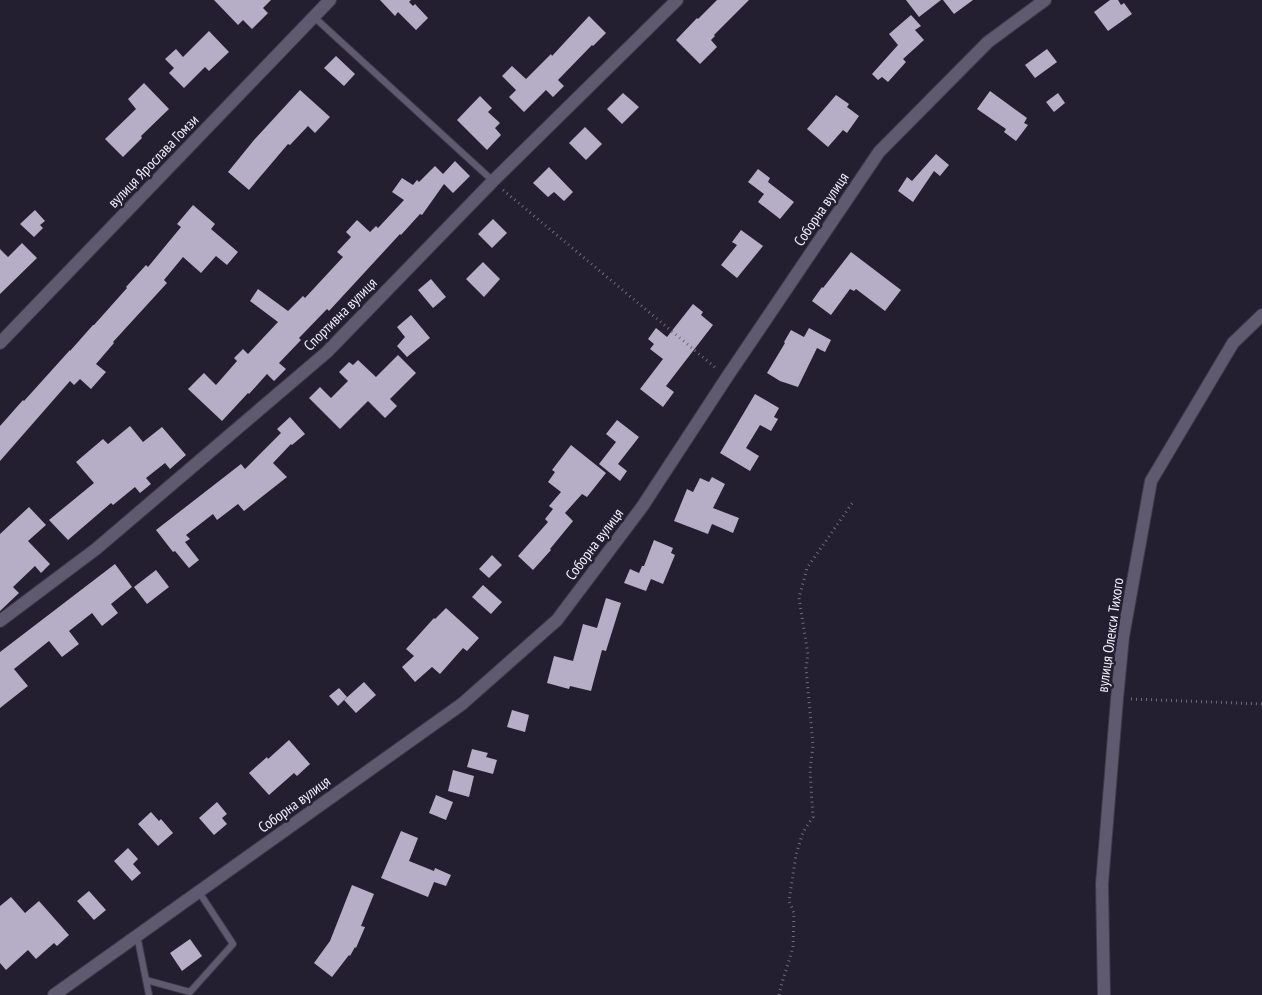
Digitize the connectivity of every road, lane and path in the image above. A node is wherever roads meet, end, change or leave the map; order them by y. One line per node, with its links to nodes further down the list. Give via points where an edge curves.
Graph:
1 (330, 0): 4 (street, вулиця Ярослава Гомзи)
2 (677, 0): 5 (street, Спортивна вулиця)
3 (1045, 0): 8 (street, Соборна вулиця, via 988,42 879,152)
4 (314, 17): 5 (lane); 7 (street, вулиця Ярослава Гомзи)
5 (493, 181): 8 (path); 10 (street, Спортивна вулиця, via 327,352 96,549)
6 (1262, 315): 11 (street, вулиця Олекси Тихого, via 1233,343 1151,481 1123,637)
7 (0, 344)
8 (727, 377): 13 (street, Соборна вулиця, via 642,507 557,620 462,704)
9 (853, 502): 18 (path, via 807,568 799,598 808,655 813,817 803,832 796,855 789,901 794,914 793,948)
10 (0, 621)
11 (1117, 699): 12 (path); 19 (street, вулиця Олекси Тихого, via 1102,884)
12 (1262, 704)
13 (199, 892): 14 (street, Соборна вулиця); 15 (lane, via 233,944 190,992)
14 (138, 936): 15 (lane); 16 (street, Соборна вулиця)
15 (146, 980): 17 (lane)
16 (54, 995)
17 (148, 995)
18 (779, 995)
19 (1104, 995)

